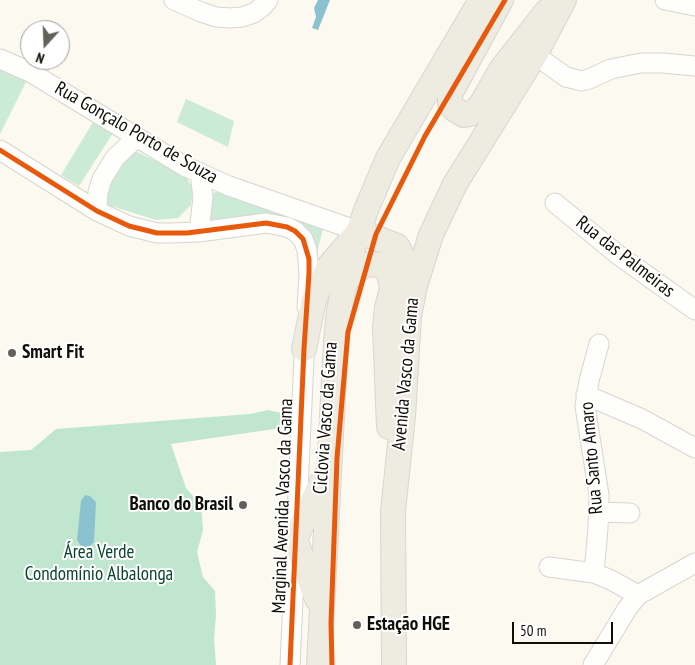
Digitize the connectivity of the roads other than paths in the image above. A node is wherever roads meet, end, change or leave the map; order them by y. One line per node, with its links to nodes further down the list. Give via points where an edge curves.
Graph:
1 (174, 0): 2 (street, via 216,17 230,18 254,13)
2 (268, 0)
3 (481, 0): 17 (main road, via 388,158)
4 (500, 0): 5 (main road, via 450,94 450,104 464,115 475,111 482,103 507,62)
5 (555, 0)
6 (564, 0): 9 (main road, Avenida Vasco da Gama)
7 (665, 0): 8 (street)
8 (695, 6)
9 (535, 55): 11 (street, via 566,77 582,81 611,69 641,63); 27 (main road, Avenida Vasco da Gama, via 455,184 423,258 409,316)
10 (0, 59): 12 (street, Rua Gonçalo Porto de Souza, via 30,72)
11 (695, 66)
12 (138, 137): 14 (street, Rua Gonçalo Porto de Souza); 16 (street, via 115,158 102,179)
13 (0, 150): 16 (street)
14 (200, 173): 17 (street, Rua Gonçalo Porto de Souza); 18 (street, via 203,198)
15 (556, 203): 21 (street, Rua das Palmeiras, via 616,254)
16 (97, 211): 18 (street, via 129,226 157,233)
17 (358, 231): 19 (main road); 20 (main road, via 400,249 401,257); 23 (main road, via 329,266 314,300)
18 (199, 232): 23 (street, Marginal Avenida Vasco da Gama, via 266,223 287,227 303,239 309,259)
19 (345, 282): 20 (main road, via 357,270 374,264 388,271); 26 (main road, via 336,340)
20 (392, 286): 27 (main road, via 386,327)
21 (695, 310)
22 (600, 344): 24 (street, Rua Santo Amaro)
23 (304, 349): 30 (street, Marginal Avenida Vasco da Gama)
24 (586, 395): 25 (street, via 642,419); 28 (street, Rua Santo Amaro, via 584,406 597,478)
25 (695, 448)
26 (330, 465): 30 (main road); 35 (main road)
27 (393, 511): 38 (main road, Avenida Vasco da Gama)
28 (599, 512): 29 (street); 33 (street, Rua Santo Amaro)
29 (630, 513)
30 (295, 539): 35 (main road); 36 (street, Marginal Avenida Vasco da Gama)
31 (695, 563): 34 (street)
32 (548, 567): 33 (street)
33 (594, 573): 34 (street)
34 (638, 595): 39 (street)
35 (320, 608): 37 (main road)
36 (290, 665)
37 (319, 665)
38 (394, 665)
39 (593, 665)

